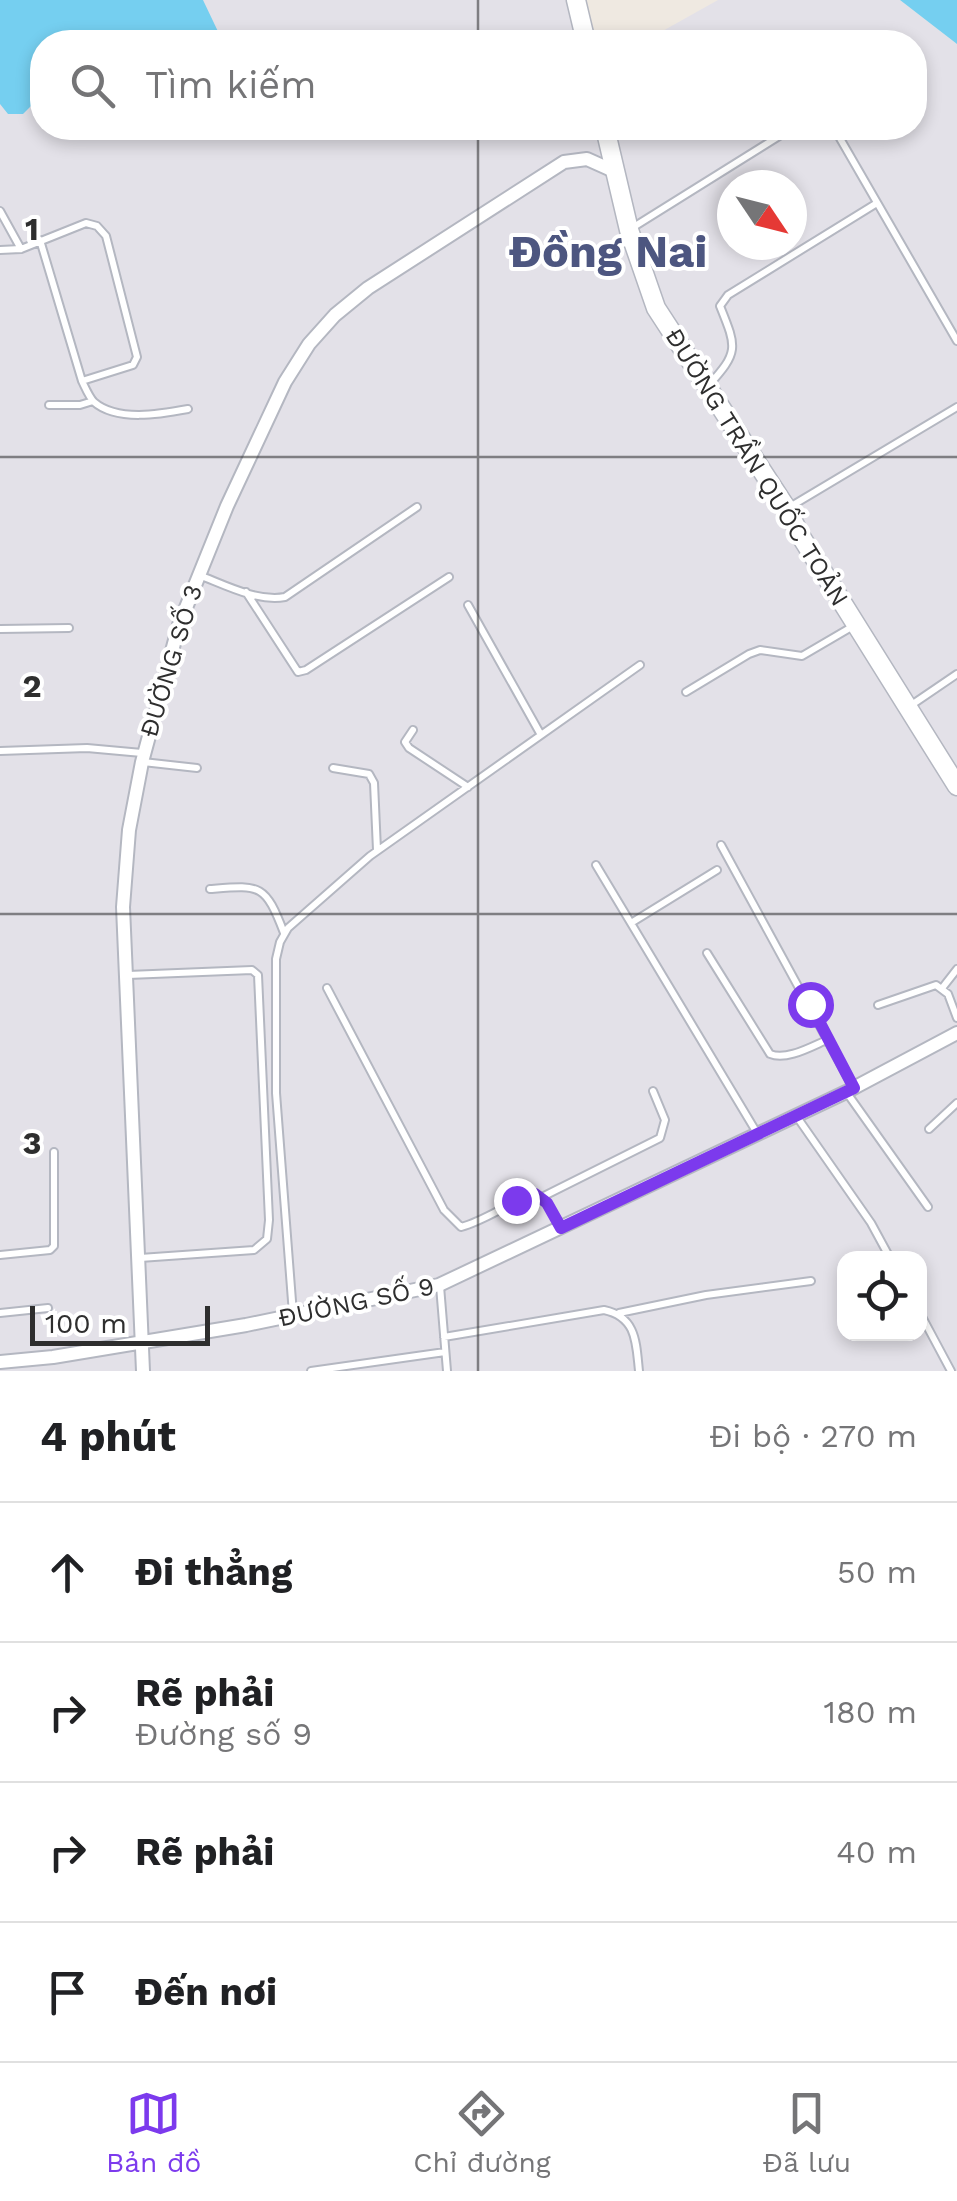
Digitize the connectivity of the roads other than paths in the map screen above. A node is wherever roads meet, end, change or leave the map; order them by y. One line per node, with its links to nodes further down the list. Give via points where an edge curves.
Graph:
1 (576, 0): 2 (main road)
2 (583, 30)
3 (608, 140): 6 (main road, ĐƯỜNG TRẦN QUỐC TOẢN)
4 (773, 140): 9 (lane)
5 (841, 140): 7 (lane)
6 (616, 172): 9 (main road, ĐƯỜNG TRẦN QUỐC TOẢN); 22 (street, ĐƯỜNG SỐ 3, via 587,158 564,162 334,315 285,382)
7 (878, 202): 13 (lane); 15 (lane, via 728,295 720,306 734,341 733,358)
8 (0, 212): 11 (lane)
9 (628, 230): 15 (main road, ĐƯỜNG TRẦN QUỐC TOẢN, via 656,308)
10 (40, 240): 11 (lane); 14 (lane); 14 (lane, via 86,223 106,236 137,358 134,365)
11 (22, 249): 12 (lane)
12 (0, 250)
13 (957, 341)
14 (82, 381): 16 (lane)
15 (708, 387): 21 (main road, ĐƯỜNG TRẦN QUỐC TOẢN)
16 (93, 401): 17 (lane); 19 (lane, via 115,412)
17 (49, 405)
18 (957, 407): 21 (lane)
19 (188, 409)
20 (417, 507): 24 (lane, via 286,597)
21 (787, 509): 26 (main road, ĐƯỜNG TRẦN QUỐC TOẢN)
22 (198, 574): 24 (lane); 36 (street, ĐƯỜNG SỐ 3)
23 (450, 577): 24 (lane, via 298,672)
24 (246, 592)
25 (468, 605): 34 (lane)
26 (856, 624): 31 (lane, via 802,656 749,654); 32 (main road, ĐƯỜNG TRẦN QUỐC TOẢN)
27 (0, 628): 28 (lane)
28 (70, 628)
29 (640, 666): 34 (lane)
30 (957, 674): 32 (lane)
31 (686, 692)
32 (909, 707): 39 (main road, ĐƯỜNG TRẦN QUỐC TOẢN)
33 (413, 730): 40 (lane, via 405,742 409,748)
34 (542, 735): 40 (lane)
35 (0, 752): 36 (lane, via 87,748)
36 (142, 757): 37 (lane); 50 (street, ĐƯỜNG SỐ 3, via 126,861)
37 (198, 768)
38 (332, 768): 42 (lane, via 369,774 374,783)
39 (957, 786)
40 (468, 787): 42 (lane)
41 (721, 845): 56 (lane)
42 (377, 851): 47 (lane)
43 (596, 866): 46 (lane)
44 (717, 870): 46 (lane)
45 (210, 889): 47 (lane, via 260,891 273,904)
46 (631, 923): 62 (lane)
47 (284, 934): 75 (lane, via 276,959 276,1093)
48 (707, 953): 56 (lane, via 770,1054 776,1058)
49 (957, 969): 51 (lane)
50 (125, 975): 69 (street, ĐƯỜNG SỐ 3); 69 (lane, via 252,970 259,994 267,1238 254,1250)
51 (943, 987): 53 (lane); 54 (lane)
52 (327, 988): 64 (lane, via 454,1223 474,1223 535,1194)
53 (878, 1004)
54 (957, 1018)
55 (957, 1033): 57 (street, ĐƯỜNG SỐ 9)
56 (829, 1040): 57 (lane)
57 (850, 1090): 60 (street, ĐƯỜNG SỐ 9); 65 (lane)
58 (653, 1091): 64 (lane, via 665,1120 660,1138)
59 (957, 1103): 61 (lane)
60 (796, 1116): 62 (street, ĐƯỜNG SỐ 9); 67 (lane)
61 (929, 1130)
62 (758, 1134): 66 (street, ĐƯỜNG SỐ 9)
63 (54, 1152): 68 (lane, via 54,1246)
64 (542, 1198): 66 (lane)
65 (928, 1207)
66 (561, 1228): 71 (street, ĐƯỜNG SỐ 9)
67 (886, 1251)
68 (0, 1255)
69 (139, 1258): 78 (street, ĐƯỜNG SỐ 3)
70 (810, 1281): 74 (lane)
71 (440, 1285): 75 (street, ĐƯỜNG SỐ 9); 77 (lane)
72 (48, 1308): 73 (lane)
73 (0, 1313)
74 (618, 1313): 77 (lane); 84 (lane, via 635,1332)
75 (293, 1316): 78 (street, ĐƯỜNG SỐ 9)
76 (927, 1326): 85 (lane)
77 (444, 1337): 79 (lane)
78 (141, 1342): 80 (street, ĐƯỜNG SỐ 9); 81 (street, ĐƯỜNG SỐ 3)
79 (445, 1352): 82 (lane); 83 (lane)
80 (0, 1362)
81 (143, 1371)
82 (311, 1371)
83 (447, 1371)
84 (639, 1371)
85 (951, 1371)

